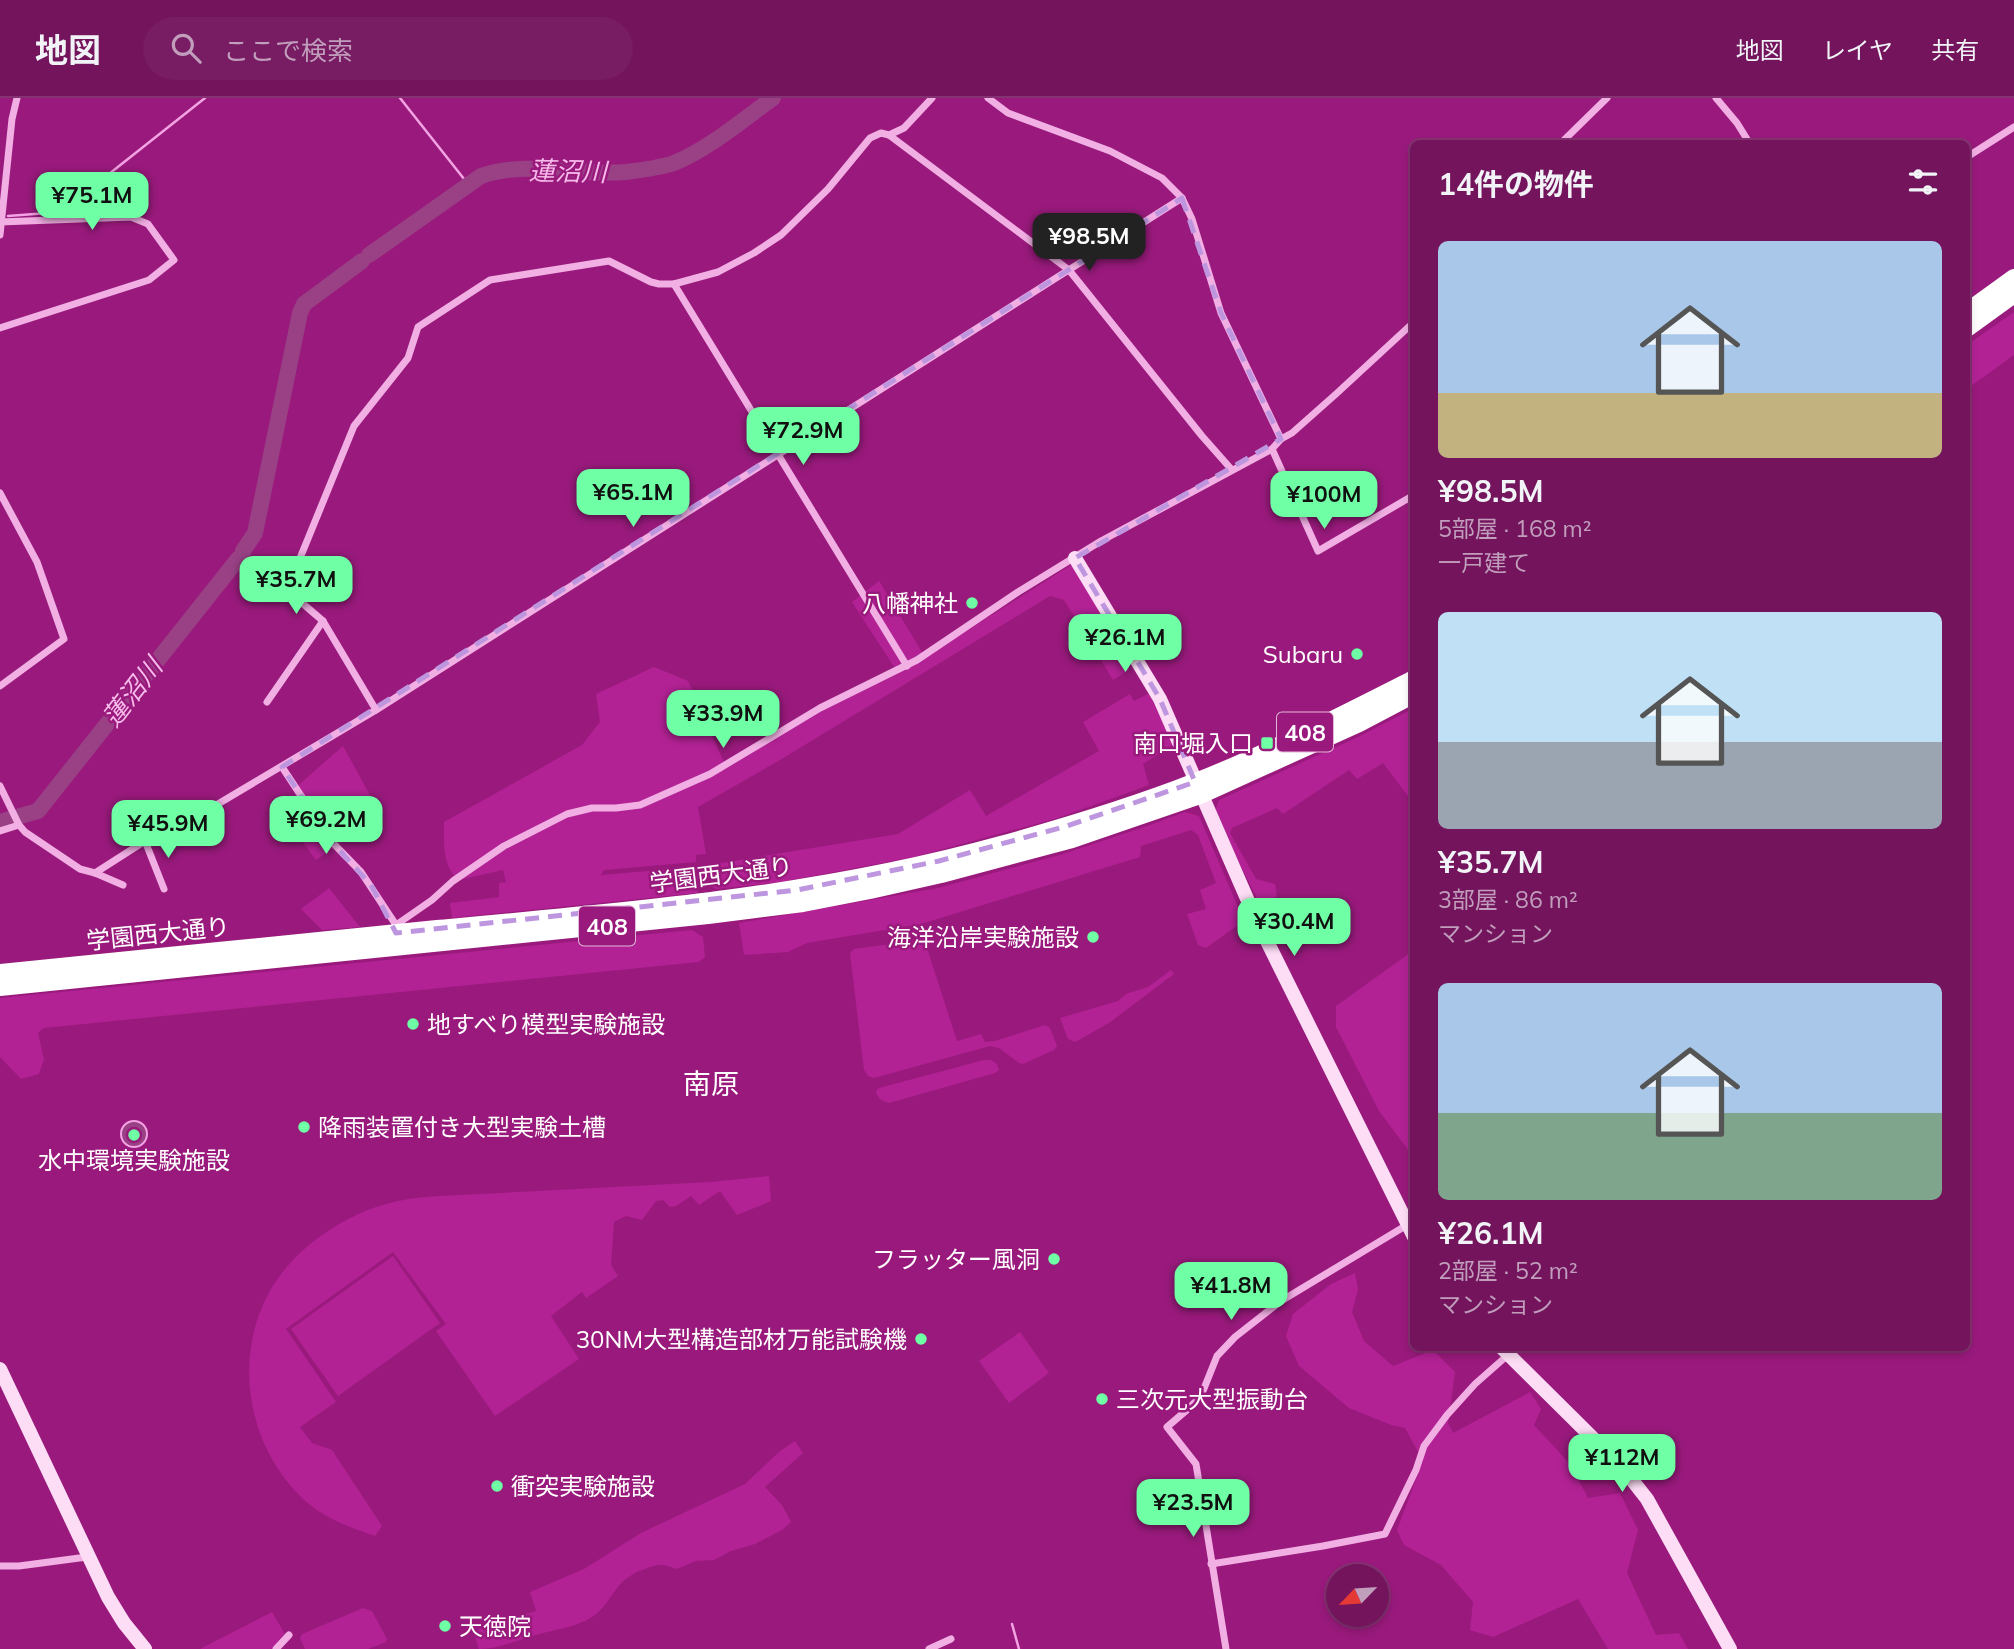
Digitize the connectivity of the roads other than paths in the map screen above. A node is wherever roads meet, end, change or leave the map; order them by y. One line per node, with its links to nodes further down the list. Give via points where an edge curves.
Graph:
1 (17, 98): 11 (street)
2 (932, 98): 7 (street, via 904,128)
3 (988, 98): 13 (street, via 1009,113 1110,151 1161,178)
4 (1607, 98): 8 (street)
5 (1716, 98): 9 (street)
6 (2014, 127): 12 (street)
7 (889, 135): 16 (street); 18 (street, via 881,132 870,138 828,189 781,235 718,272)
8 (1564, 140)
9 (1747, 140)
10 (0, 147): 11 (street)
11 (10, 148): 14 (street)
12 (1970, 155)
13 (1182, 198): 16 (street); 24 (street, via 1222,313)
14 (1, 222): 15 (street); 23 (street, via 131,217 148,224 174,260 149,280)
15 (0, 235)
16 (1069, 270): 26 (street); 27 (street)
17 (2014, 278): 20 (highway)
18 (674, 284): 26 (street); 31 (street, via 651,282 609,261 558,268 490,280 418,327 408,358 354,426 287,590)
19 (2014, 294): 22 (highway)
20 (1970, 310)
21 (1410, 326): 24 (street)
22 (1970, 326)
23 (0, 328)
24 (1281, 439): 25 (street)
25 (1272, 449): 27 (street); 29 (street, via 1318,551)
26 (778, 453): 32 (street); 37 (street)
27 (1232, 470): 30 (street)
28 (0, 493): 34 (street, via 37,562 64,639)
29 (1410, 497)
30 (1074, 558): 32 (street); 40 (street, via 1160,699)
31 (323, 621): 36 (street); 37 (street)
32 (907, 666): 47 (street, via 820,708 710,774 628,807 578,811 504,846)
33 (1410, 681): 40 (highway, 学園西大通り / 408)
34 (0, 686)
35 (1410, 696): 40 (highway, 学園西大通り / 408, via 1359,723)
36 (267, 702)
37 (376, 710): 38 (street)
38 (282, 767): 43 (street); 47 (street, via 331,841 371,885)
39 (0, 786): 41 (street)
40 (1198, 789): 47 (highway, 学園西大通り / 408, via 1001,845 797,890 538,920); 49 (highway, 学園西大通り / 408, via 1072,839 870,890 803,902); 50 (street, via 1255,917)
41 (19, 825): 42 (street); 44 (street, via 71,864)
42 (0, 831)
43 (145, 841): 44 (street); 46 (street)
44 (95, 873): 45 (street)
45 (122, 885)
46 (164, 889)
47 (396, 929): 48 (highway, 学園西大通り / 408)
48 (0, 973)
49 (0, 987)
50 (1410, 1231): 54 (street, via 1281,1301 1235,1337 1217,1356 1201,1396 1167,1427 1196,1464)
51 (1506, 1351): 54 (street, via 1424,1446 1385,1534); 62 (street, via 1635,1482)
52 (0, 1369): 53 (street)
53 (87, 1557): 55 (street); 58 (street, via 116,1612)
54 (1211, 1564): 61 (street)
55 (0, 1566)
56 (289, 1635): 59 (street)
57 (951, 1639): 60 (street)
58 (145, 1649)
59 (276, 1649)
60 (929, 1649)
61 (1226, 1649)
62 (1730, 1649)

